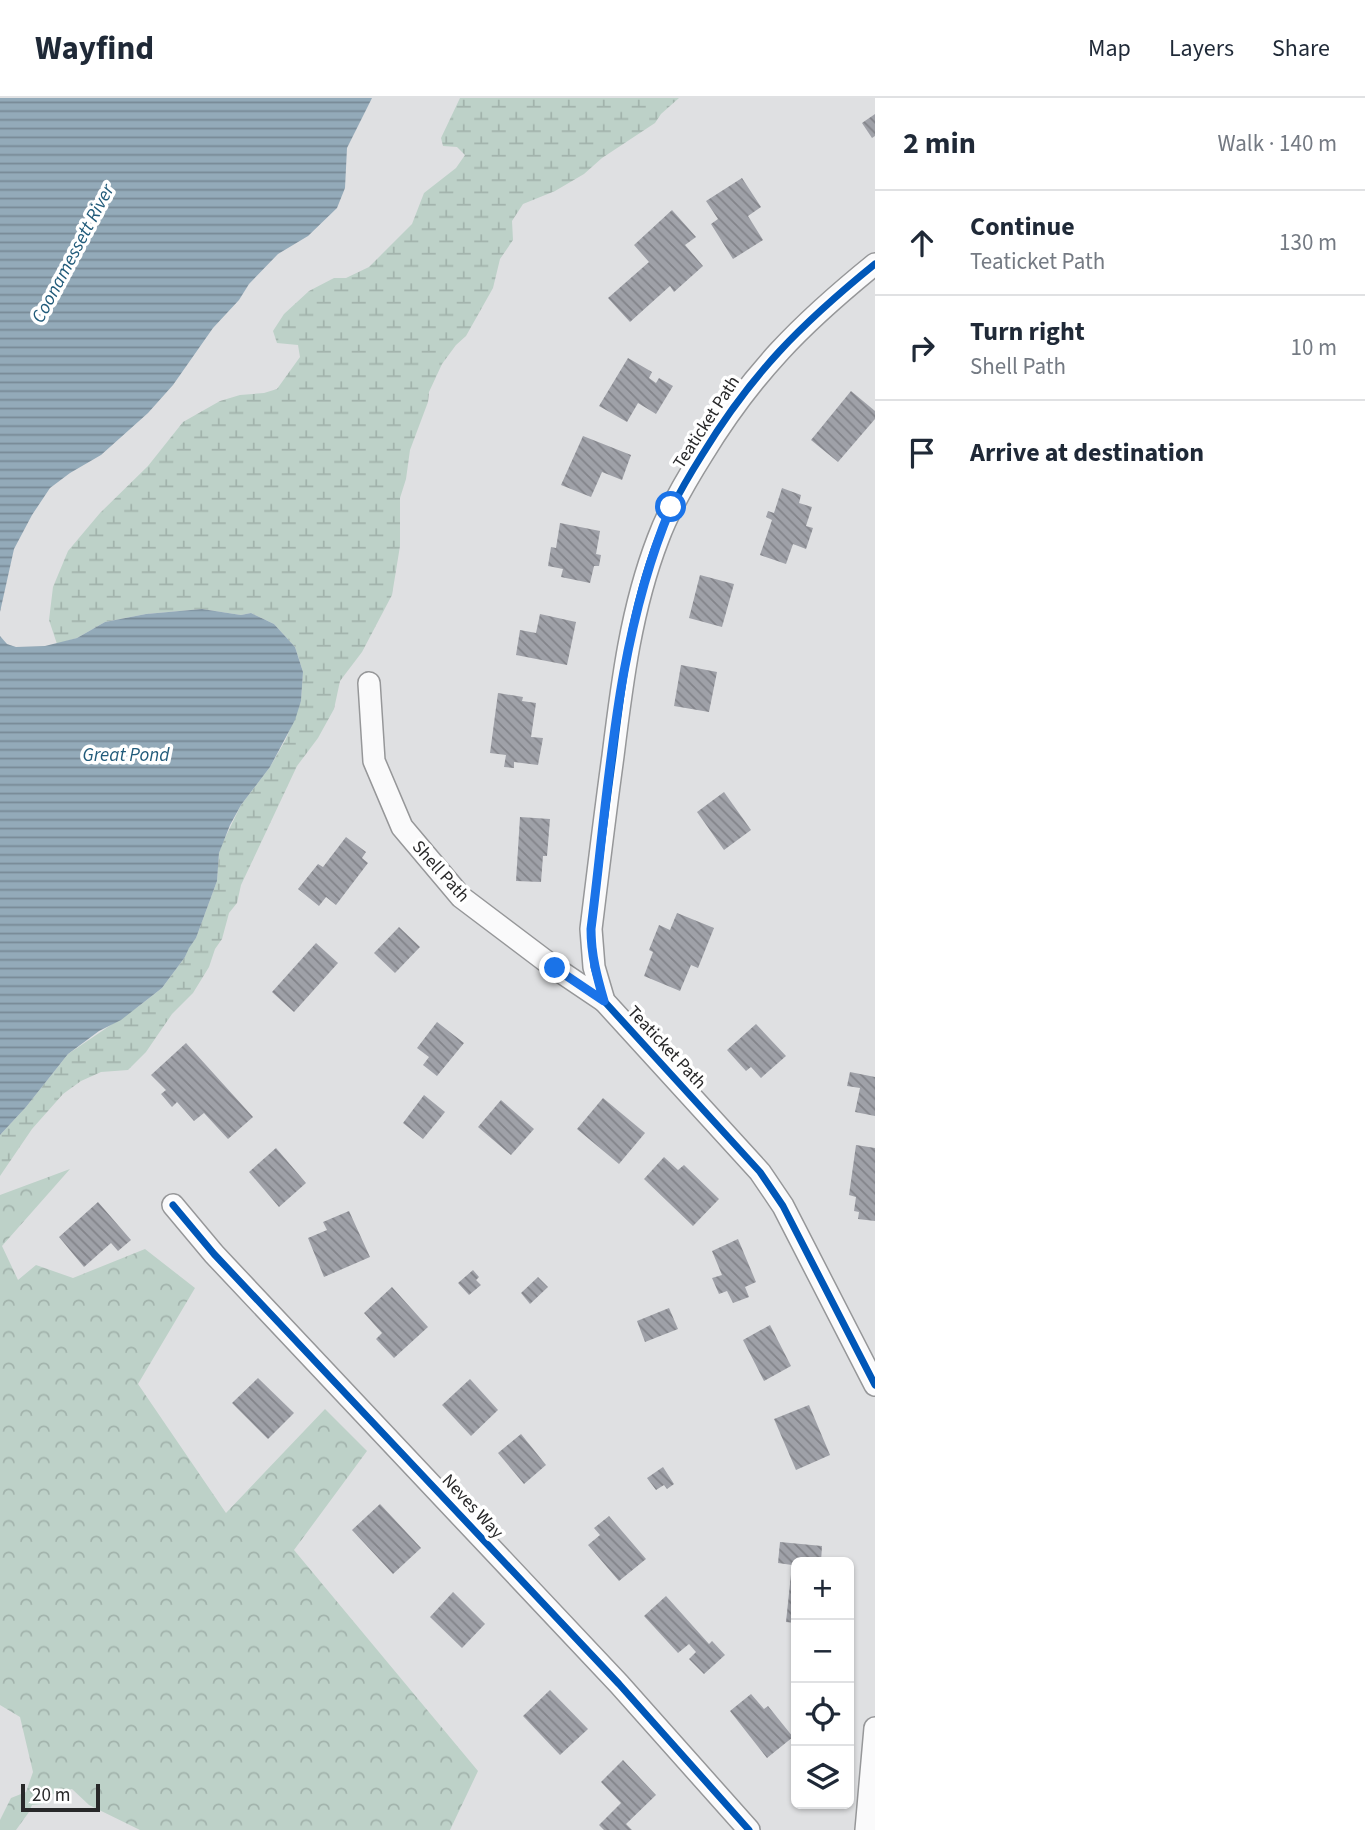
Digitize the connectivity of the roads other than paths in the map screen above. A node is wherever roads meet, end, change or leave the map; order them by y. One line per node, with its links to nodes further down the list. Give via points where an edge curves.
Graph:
1 (875, 264): 3 (street, Teaticket Path, via 796,331 746,388 671,507 658,540 635,615 621,689 591,929 592,957)
2 (369, 683): 3 (street, Shell Path, via 374,761 402,827 461,897)
3 (604, 1001): 5 (street, Teaticket Path, via 760,1172 783,1206)
4 (173, 1205): 7 (street, Neves Way)
5 (875, 1385)
6 (875, 1728): 8 (street)
7 (749, 1830)
8 (866, 1830)

